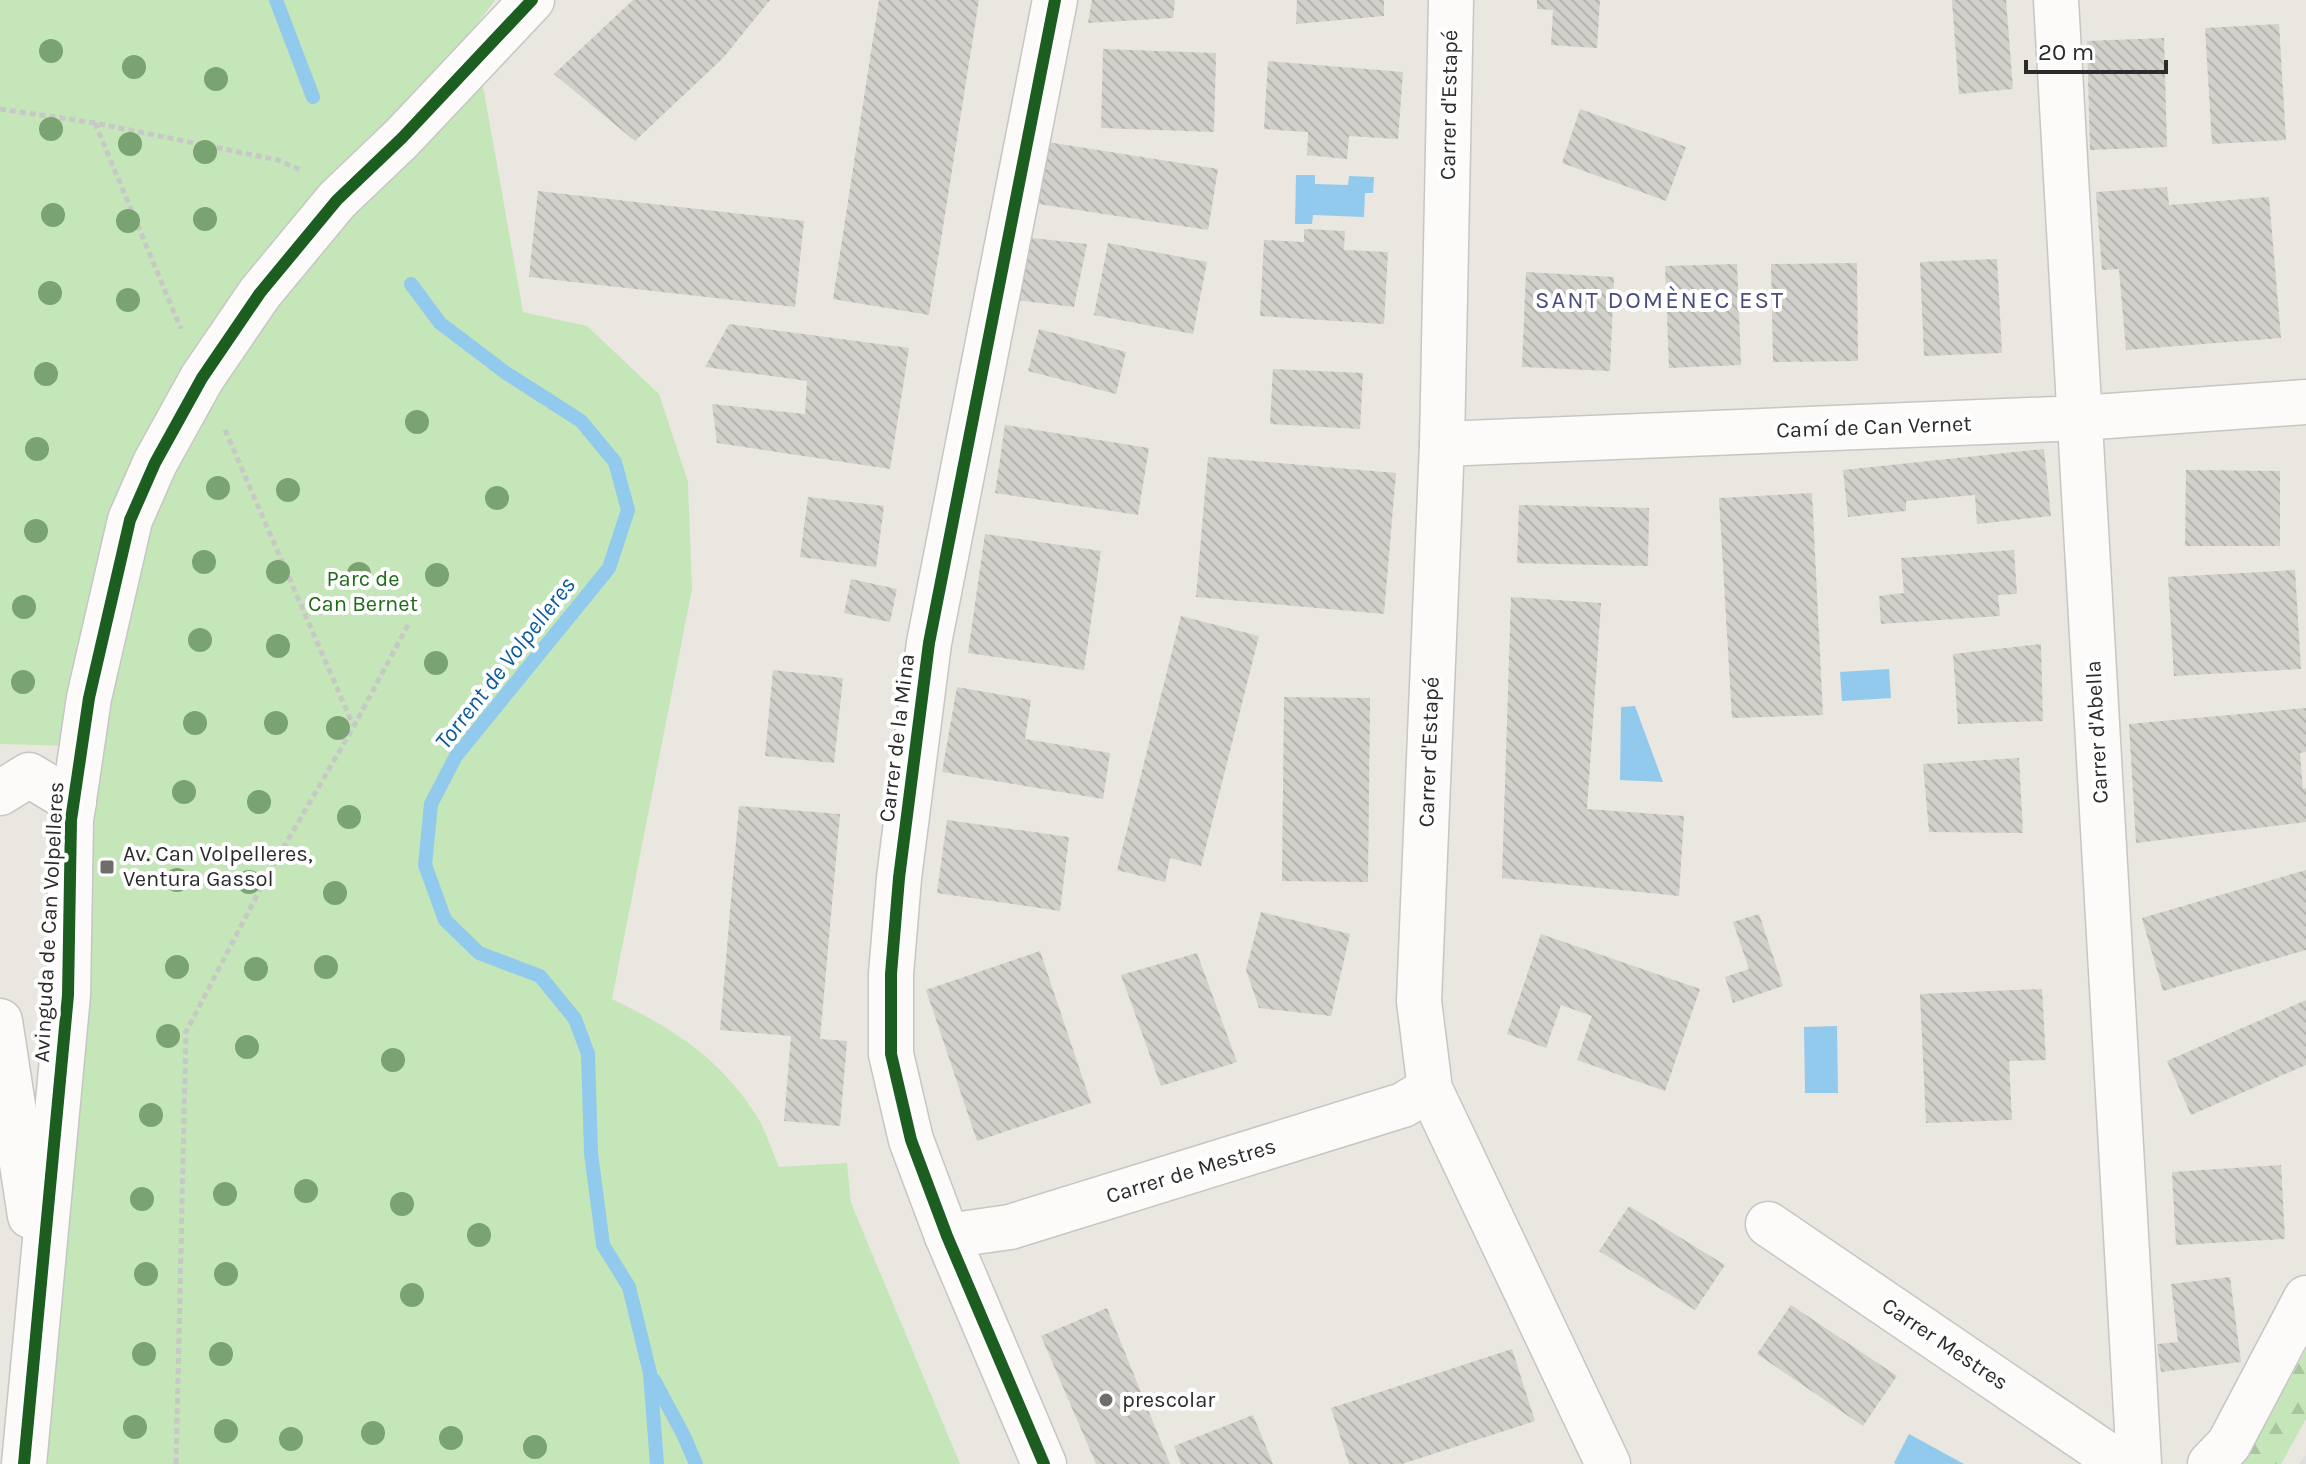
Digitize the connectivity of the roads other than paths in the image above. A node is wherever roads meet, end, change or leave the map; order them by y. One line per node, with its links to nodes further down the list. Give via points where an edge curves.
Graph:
1 (532, 0): 9 (street, Avinguda de Can Volpelleres, via 337,200 260,293 202,378 130,520 89,698)
2 (1055, 0): 15 (street, Carrer de la Mina, via 929,643 899,878 891,1054 911,1140)
3 (1451, 0): 7 (street, Carrer d'Estapé)
4 (2056, 0): 6 (street, Carrer d'Abella)
5 (2306, 402): 6 (street, Camí de Can Vernet)
6 (2080, 418): 7 (street, Camí de Can Vernet); 23 (street, Carrer d'Abella)
7 (1442, 444): 13 (street, Carrer d'Estapé, via 1419,1001)
8 (0, 793): 9 (street, via 29,775)
9 (74, 802): 11 (street, Avinguda de Can Volpelleres)
10 (0, 992): 11 (street, via 31,1011)
11 (68, 995): 16 (street, Avinguda de Can Volpelleres)
12 (0, 1021): 16 (street)
13 (1430, 1089): 15 (street, Carrer de Mestres, via 1403,1105 1010,1227); 21 (street, Carrer d'Estapé)
14 (1768, 1224): 22 (street, Carrer Mestres)
15 (947, 1236): 20 (street, Carrer de la Mina)
16 (40, 1280): 18 (street, Avinguda de Can Volpelleres)
17 (2306, 1298): 24 (street, via 2229,1444)
18 (14, 1404): 19 (street, Avinguda de Can Volpelleres)
19 (24, 1464)
20 (1044, 1464)
21 (1608, 1464)
22 (2121, 1464)
23 (2139, 1464)
24 (2210, 1464)

